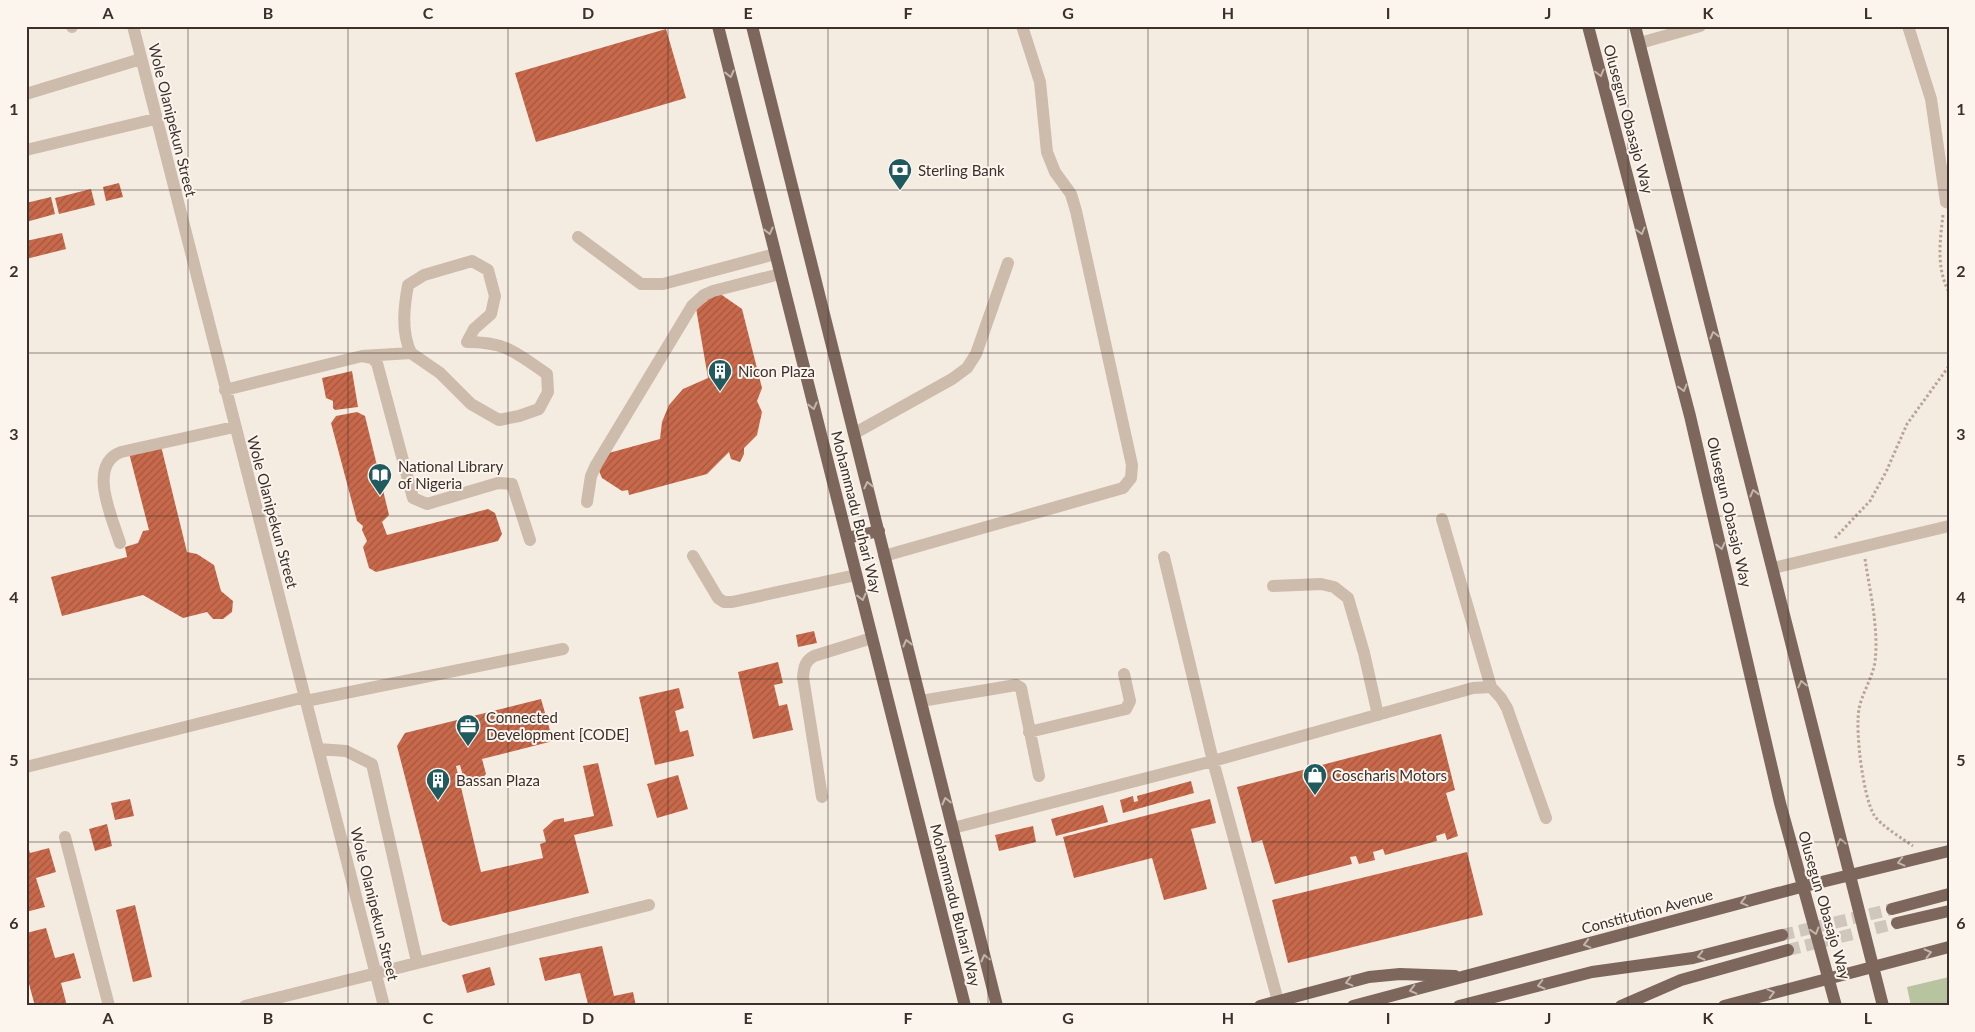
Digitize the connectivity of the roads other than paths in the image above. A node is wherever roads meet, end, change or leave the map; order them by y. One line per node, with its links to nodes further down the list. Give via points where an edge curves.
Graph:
1 (133, 26): 10 (street, Wole Olanipekun Street)
2 (718, 26): 16 (main road, Mohammadu Buhari Way, one-way to 16)
3 (752, 26): 23 (main road, Mohammadu Buhari Way)
4 (1022, 26): 32 (street, via 1040,82 1047,152 1055,172 1071,194 1076,211 1132,465 1131,478 1123,488)
5 (1588, 26): 55 (main road, Olusegun Obasajo Way, one-way to 55, via 1690,416)
6 (1635, 26): 9 (main road, Olusegun Obasajo Way)
7 (1700, 26): 9 (street)
8 (1908, 26): 14 (street, via 1931,99)
9 (1640, 43): 34 (main road, Olusegun Obasajo Way, one-way to 9)
10 (141, 59): 11 (street); 12 (street, Wole Olanipekun Street)
11 (26, 94)
12 (155, 119): 13 (street); 21 (street, Wole Olanipekun Street)
13 (26, 150)
14 (1947, 202)
15 (578, 237): 16 (street, via 641,284 663,284)
16 (775, 254): 18 (main road, Mohammadu Buhari Way)
17 (1008, 263): 23 (street, via 976,354 967,368)
18 (780, 274): 24 (street, via 712,291 692,306 596,465); 28 (main road, Mohammadu Buhari Way, one-way to 28)
19 (410, 353): 19 (street, via 405,342 404,306 408,285 424,275 472,261 488,270 495,296 491,314 474,329 467,342 507,347 547,374 548,392 539,409 499,420 470,404 440,373); 20 (street)
20 (362, 356): 21 (street); 29 (street, via 377,363 413,498 427,504 498,483 512,484)
21 (225, 390): 22 (street, Wole Olanipekun Street)
22 (234, 427): 30 (street, via 121,452 109,460 104,467 102,482); 41 (street, Wole Olanipekun Street)
23 (855, 433): 27 (main road, Mohammadu Buhari Way, one-way to 23)
24 (587, 502)
25 (1442, 519): 40 (street)
26 (1949, 526): 34 (street)
27 (879, 531): 28 (main road); 32 (main road, Mohammadu Buhari Way)
28 (847, 538): 35 (main road, Mohammadu Buhari Way)
29 (530, 540)
30 (120, 543)
31 (693, 556): 35 (street, via 718,598 724,602)
32 (884, 556): 42 (main road, Mohammadu Buhari Way, one-way to 32)
33 (1164, 556): 46 (street)
34 (1773, 568): 54 (main road, Olusegun Obasajo Way, one-way to 34)
35 (856, 576): 37 (main road, Mohammadu Buhari Way, one-way to 37)
36 (1273, 586): 43 (street, via 1321,584 1334,587 1348,598)
37 (872, 638): 49 (street, via 814,656 804,666); 73 (main road, Mohammadu Buhari Way)
38 (563, 649): 41 (street)
39 (1124, 674): 44 (street, via 1130,701 1126,709)
40 (1491, 687): 43 (street, via 1473,688); 50 (street, via 1509,715)
41 (306, 699): 45 (street, Wole Olanipekun Street); 47 (street)
42 (921, 701): 44 (street, via 1016,684 1021,688); 51 (main road, Mohammadu Buhari Way, one-way to 42)
43 (1378, 715): 46 (street)
44 (1029, 732): 48 (street)
45 (318, 748): 64 (street, via 346,751 372,764); 66 (street, Wole Olanipekun Street)
46 (1213, 761): 51 (street); 69 (street)
47 (26, 767)
48 (1039, 776)
49 (822, 797)
50 (1546, 818)
51 (953, 828): 74 (main road, Mohammadu Buhari Way, one-way to 51)
52 (65, 837): 70 (street)
53 (1949, 851): 54 (main road, Constitution Avenue, one-way to 54)
54 (1850, 875): 55 (main road, Constitution Avenue); 65 (main road, Olusegun Obasajo Way)
55 (1801, 887): 67 (main road, Constitution Avenue, one-way to 67); 68 (main road, Olusegun Obasajo Way, one-way to 68)
56 (1949, 894): 58 (main road)
57 (649, 905): 64 (street)
58 (1892, 909)
59 (1949, 911): 60 (main road)
60 (1897, 923)
61 (1782, 935): 77 (main road, one-way to 77, via 1693,958 1592,972)
62 (1949, 948): 65 (main road, one-way to 62)
63 (1788, 950): 78 (main road, via 1681,980)
64 (417, 962): 66 (street)
65 (1875, 966): 68 (main road); 81 (main road, Olusegun Obasajo Way)
66 (376, 972): 71 (street); 72 (street, Wole Olanipekun Street)
67 (1467, 976): 69 (main road, one-way to 69, via 1400,974 1369,977); 76 (main road, Constitution Avenue, one-way to 76)
68 (1829, 978): 79 (main road, one-way to 68); 80 (main road, Olusegun Obasajo Way)
69 (1278, 1001): 75 (main road)
70 (109, 1006)
71 (245, 1006)
72 (384, 1006)
73 (965, 1006)
74 (997, 1006)
75 (1260, 1006)
76 (1353, 1006)
77 (1459, 1006)
78 (1621, 1006)
79 (1724, 1006)
80 (1836, 1006)
81 (1884, 1006)

